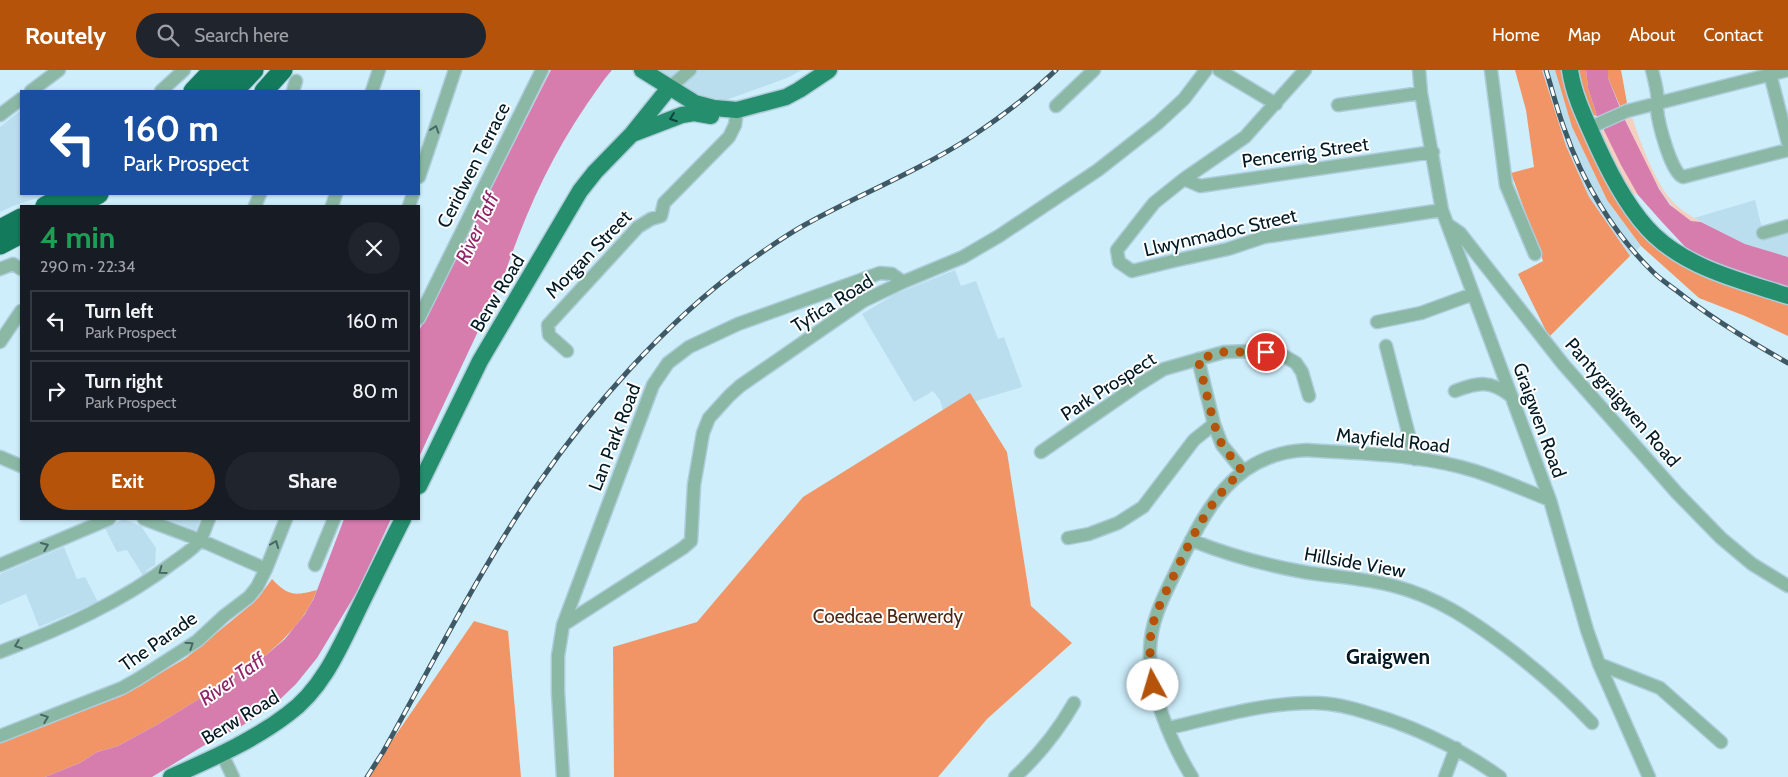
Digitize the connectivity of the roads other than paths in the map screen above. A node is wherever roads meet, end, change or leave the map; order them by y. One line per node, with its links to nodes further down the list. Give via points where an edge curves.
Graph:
1 (59, 70): 24 (street)
2 (184, 70): 25 (street)
3 (213, 70): 26 (highway)
4 (235, 70): 27 (highway)
5 (254, 70): 28 (highway)
6 (379, 70): 30 (street)
7 (455, 70): 44 (street, one-way to 7)
8 (542, 70): 65 (street, Ceridwen Terrace)
9 (642, 70): 23 (main road)
10 (690, 70): 23 (street)
11 (828, 70): 37 (main road, via 786,98)
12 (1094, 70): 36 (street)
13 (1206, 70): 61 (street, Tyfica Road, via 1184,99 1098,170 999,236 962,257)
14 (1218, 70): 34 (street)
15 (1305, 70): 34 (street)
16 (1419, 70): 31 (street, Graigwen Road)
17 (1491, 70): 58 (street, via 1506,185)
18 (1570, 70): 39 (main road, via 1579,107)
19 (1652, 70): 33 (street)
20 (1788, 70): 21 (street)
21 (1770, 72): 33 (street); 41 (street)
22 (291, 81): 29 (highway)
23 (669, 88): 37 (main road, via 704,106); 40 (main road, Berw Road)
24 (32, 90)
25 (162, 90)
26 (194, 90)
27 (213, 90)
28 (235, 90)
29 (267, 90)
30 (372, 90)
31 (1421, 93): 35 (street); 43 (street, Graigwen Road)
32 (20, 100): 38 (street)
33 (1657, 103): 39 (street, via 1627,111); 42 (street, via 1666,144 1679,176)
34 (1276, 104): 45 (street, via 1245,136)
35 (1338, 105)
36 (1056, 106)
37 (737, 110): 40 (main road, Berw Road, one-way to 40, via 721,116 682,114); 69 (street, Morgan Street, via 735,126 729,136 664,202 661,216 638,227 548,325 549,335)
38 (0, 115)
39 (1594, 126): 63 (main road, via 1614,182 1653,234 1700,265)
40 (632, 134): 80 (main road, Berw Road, via 580,191 480,361)
41 (1788, 143)
42 (1788, 150)
43 (1433, 152): 45 (street, Pencerrig Street, via 1200,186); 50 (street, Graigwen Road)
44 (420, 170)
45 (1184, 179): 50 (street, Llwynmadoc Street, via 1154,203 1117,250 1119,262 1132,272 1264,237)
46 (66, 195): 48 (highway)
47 (97, 195): 49 (highway)
48 (47, 205)
49 (78, 205)
50 (1442, 210): 52 (street, Graigwen Road)
51 (20, 219): 54 (highway)
52 (1447, 224): 62 (street, Graigwen Road); 94 (street, Pantygraigwen Road, via 1460,232 1563,364 1677,493 1720,538 1752,564)
53 (1788, 226): 55 (street)
54 (0, 229)
55 (1763, 233)
56 (20, 235): 57 (highway)
57 (0, 245)
58 (1535, 254)
59 (20, 268): 60 (street, via 13,264)
60 (0, 269)
61 (903, 282): 95 (street, Tyfica Road, via 863,301 729,396 709,418 703,433 694,485 691,541); 95 (street, Lan Park Road, via 892,274 880,273 738,324 690,347 668,363 652,385)
62 (1473, 294): 66 (street, via 1421,313); 73 (street, Graigwen Road)
63 (1788, 296)
64 (20, 312): 67 (street)
65 (420, 316)
66 (1377, 322)
67 (0, 342)
68 (1386, 346): 77 (street)
69 (567, 351)
70 (1198, 359): 72 (street, Park Prospect, via 1224,352 1279,353 1296,362); 74 (street); 75 (street, Park Prospect, via 1164,369 1135,386)
71 (1455, 391): 73 (street, via 1483,383)
72 (1309, 396)
73 (1511, 396): 81 (street, Graigwen Road)
74 (1214, 424): 79 (street); 88 (street, via 1194,440 1143,507 1118,523)
75 (1041, 452)
76 (0, 457): 78 (street)
77 (1415, 459): 79 (street, Mayfield Road, via 1291,451 1274,454); 81 (street, Mayfield Road, via 1474,471)
78 (20, 466)
79 (1238, 475): 90 (street, via 1210,508)
80 (420, 484)
81 (1550, 500): 97 (street, Graigwen Road)
82 (108, 520): 91 (street, one-way to 82)
83 (147, 520): 89 (street)
84 (209, 520): 89 (street)
85 (286, 520): 93 (street, The Parade, one-way to 85)
86 (334, 520): 92 (street)
87 (402, 520): 104 (main road, Berw Road, via 335,657 313,689 290,714)
88 (1068, 538)
89 (200, 540): 93 (street); 96 (street, one-way to 96, via 159,574 114,602)
90 (1191, 540): 99 (street, Hillside View, via 1255,562 1307,573 1360,578 1422,594 1442,603 1517,655); 100 (street, via 1152,629 1153,685)
91 (0, 565)
92 (315, 565)
93 (266, 569): 101 (street, The Parade, one-way to 93, via 138,679 197,640 249,597)
94 (1788, 586)
95 (563, 625): 107 (street, Lan Park Road, via 558,665)
96 (0, 652)
97 (1599, 664): 102 (street, via 1660,688); 112 (street, Graigwen Road)
98 (1074, 703): 108 (street, via 1048,742)
99 (1592, 722)
100 (1169, 728): 103 (street, via 1263,707 1315,703 1340,705 1395,721); 109 (street)
101 (0, 736)
102 (1721, 742)
103 (1456, 748): 110 (street); 111 (street)
104 (222, 754): 105 (main road, Berw Road); 106 (street)
105 (171, 777)
106 (233, 777)
107 (563, 777)
108 (1015, 777)
109 (1192, 777)
110 (1445, 777)
111 (1500, 777)
112 (1649, 777)

